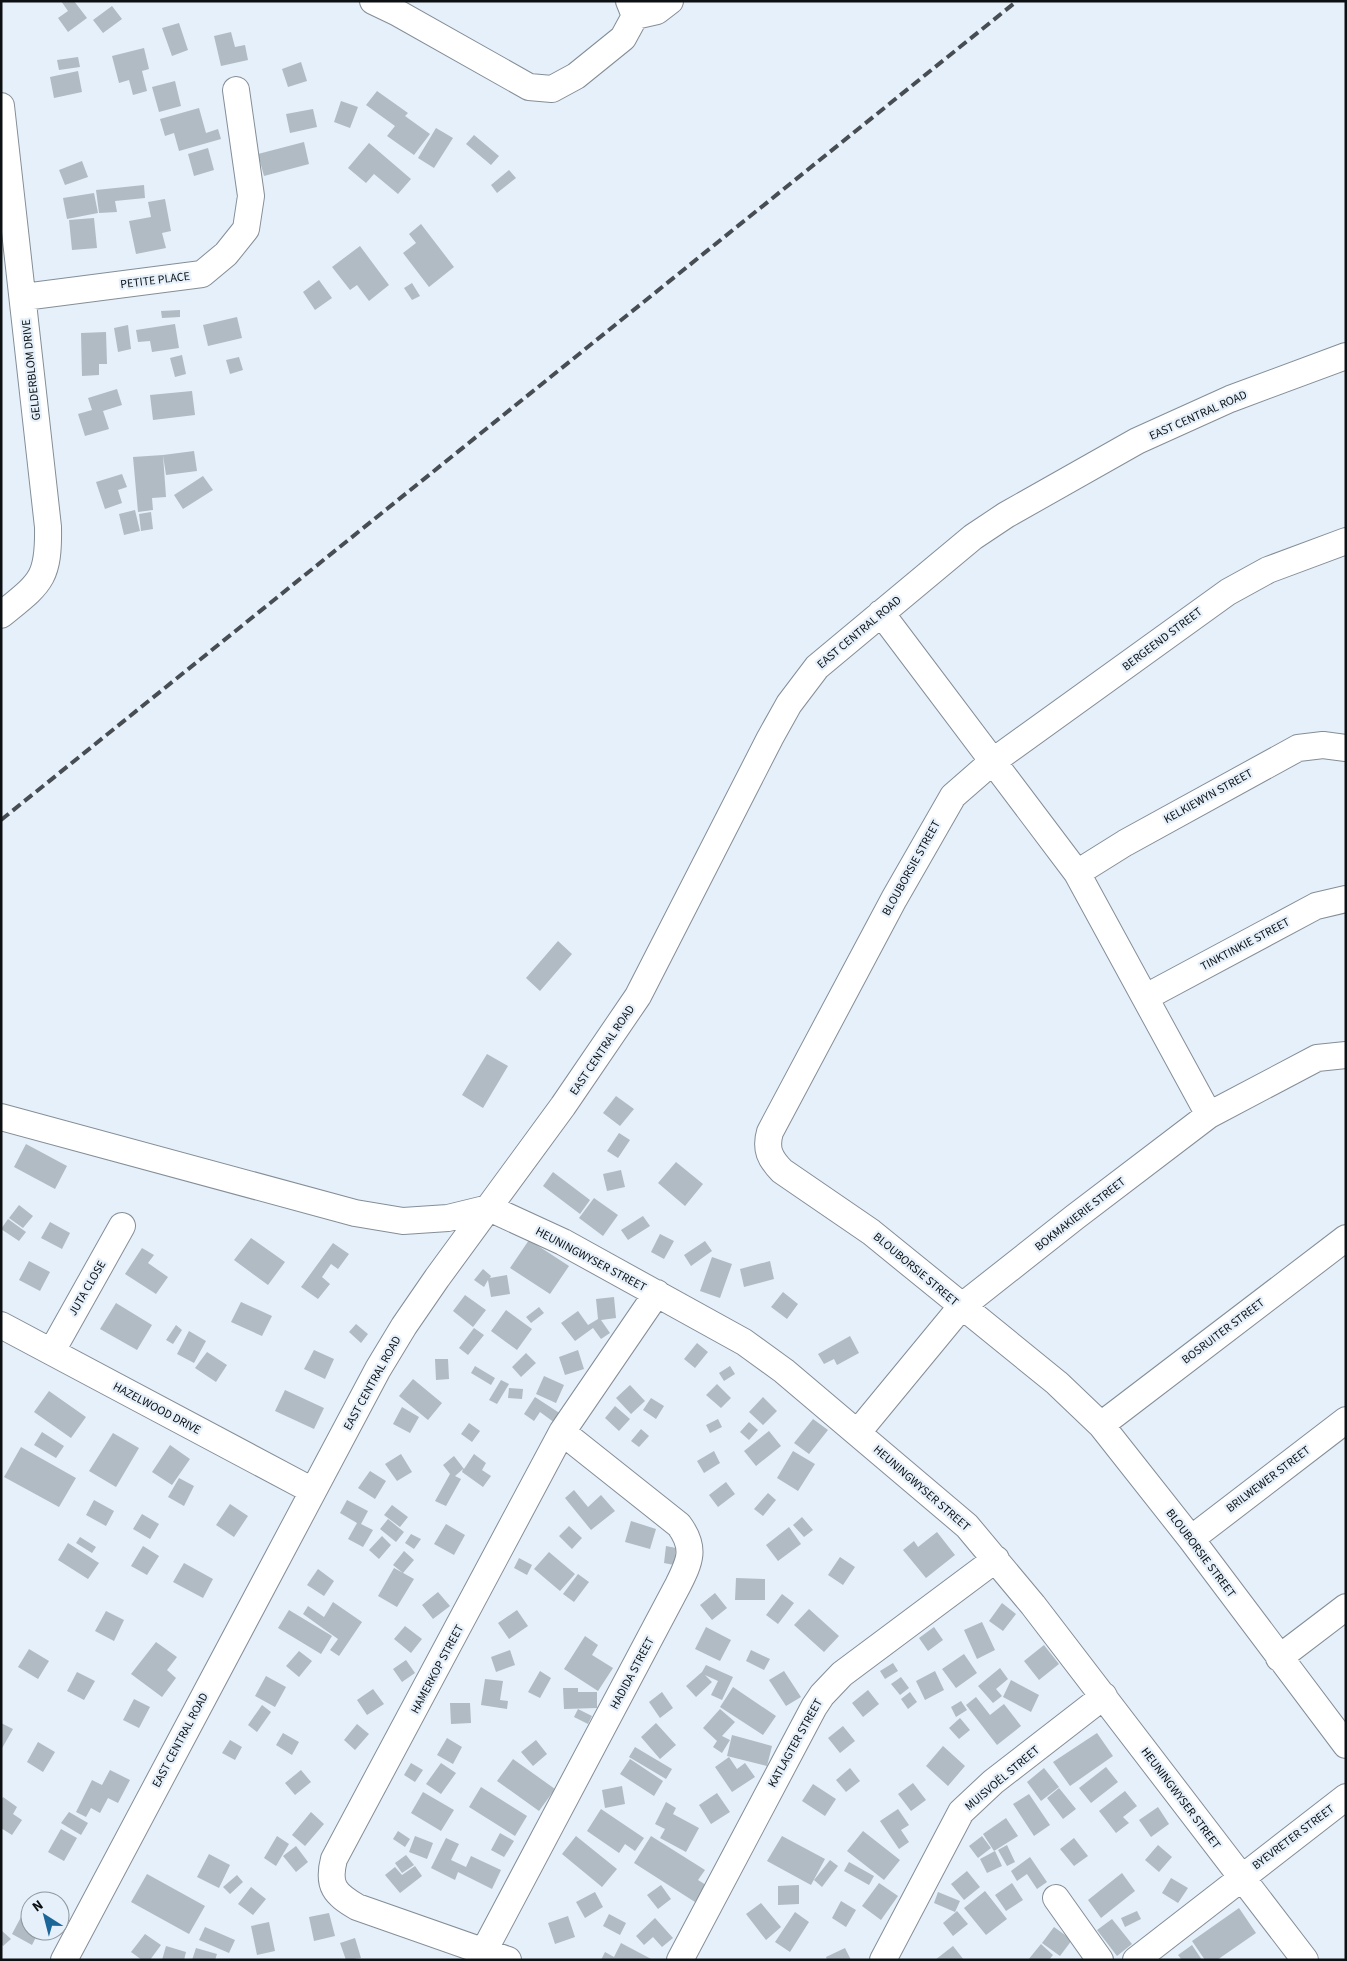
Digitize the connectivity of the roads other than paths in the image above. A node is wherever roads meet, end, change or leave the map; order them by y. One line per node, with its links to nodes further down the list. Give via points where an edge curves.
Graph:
1 (373, 1): 3 (street)
2 (670, 1): 4 (street, via 657,11)
3 (399, 7): 4 (street, via 529,87 552,88 576,76 623,38)
4 (632, 9)
5 (236, 90): 7 (street, PETITE PLACE, via 251,196 246,229 226,254 202,274)
6 (1, 106): 7 (street, GELDERBLOM DRIVE)
7 (24, 297): 11 (street, GELDERBLOM DRIVE, via 48,552 40,580)
8 (1346, 356): 10 (street, EAST CENTRAL ROAD, via 1230,399 1138,441 973,536)
9 (1346, 541): 13 (street, BERGEEND STREET, via 1268,570 1241,584)
10 (881, 613): 13 (street); 20 (street, EAST CENTRAL ROAD, via 817,667 789,704 638,996)
11 (1, 615)
12 (1346, 748): 14 (street, KELKIEWYN STREET, via 1323,745 1298,748 1125,842)
13 (992, 762): 14 (street); 24 (street, BLOUBORSIE STREET, via 953,796 937,821 767,1142 773,1162 782,1172 871,1232)
14 (1077, 873): 16 (street)
15 (1346, 899): 16 (street, TINKTINKIE STREET, via 1316,906)
16 (1146, 997): 18 (street)
17 (1346, 1055): 18 (street, BOKMAKIERIE STREET, via 1316,1058)
18 (1209, 1115): 24 (street, BOKMAKIERIE STREET)
19 (1, 1117): 20 (street, via 355,1213 403,1222 448,1218)
20 (489, 1208): 23 (street, HEUNINGWYSER STREET, via 563,1242); 31 (street, EAST CENTRAL ROAD, via 404,1326)
21 (122, 1226): 26 (street, JUTA CLOSE)
22 (1346, 1238): 28 (street, BOSRUITER STREET)
23 (657, 1294): 29 (street, HAMERKOP STREET); 30 (street, HEUNINGWYSER STREET, via 744,1342)
24 (961, 1306): 28 (street, BLOUBORSIE STREET, via 1057,1383); 30 (street, BOKMAKIERIE STREET)
25 (1, 1325): 26 (street, HAZELWOOD DRIVE)
26 (52, 1351): 31 (street, HAZELWOOD DRIVE)
27 (1346, 1420): 32 (street, BRILWEWER STREET)
28 (1101, 1425): 32 (street, BLOUBORSIE STREET)
29 (562, 1432): 41 (street, HADIDA STREET, via 679,1524 689,1541 690,1557); 41 (street, HAMERKOP STREET, via 334,1860 332,1870 336,1892 357,1907)
30 (858, 1432): 33 (street, HEUNINGWYSER STREET, via 953,1512)
31 (313, 1492): 42 (street, EAST CENTRAL ROAD)
32 (1190, 1539): 35 (street, BLOUBORSIE STREET)
33 (996, 1559): 36 (street, HEUNINGWYSER STREET); 43 (street, KATLAGTER STREET, via 842,1674 822,1695)
34 (1346, 1607): 35 (street)
35 (1280, 1658): 37 (street, BLOUBORSIE STREET)
36 (1104, 1696): 39 (street, HEUNINGWYSER STREET); 44 (street, MUISVOËL STREET, via 993,1782 961,1812)
37 (1346, 1745)
38 (1346, 1797): 39 (street, BYEVRETER STREET)
39 (1241, 1876): 46 (street); 47 (street, HEUNINGWYSER STREET)
40 (1056, 1898): 45 (street)
41 (496, 1955)
42 (64, 1960)
43 (680, 1960)
44 (883, 1960)
45 (1100, 1960)
46 (1136, 1960)
47 (1305, 1960)

